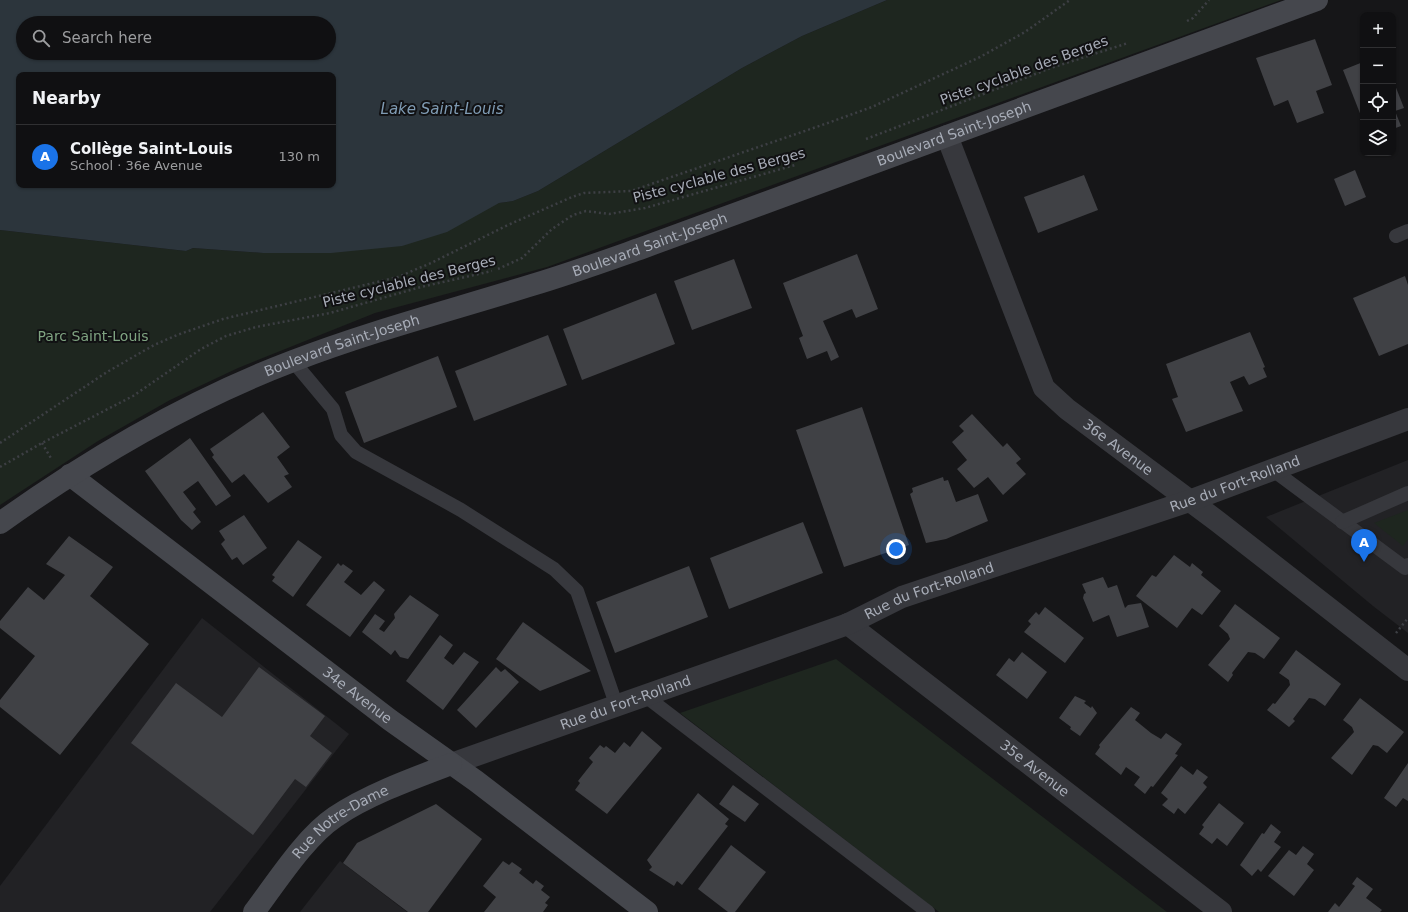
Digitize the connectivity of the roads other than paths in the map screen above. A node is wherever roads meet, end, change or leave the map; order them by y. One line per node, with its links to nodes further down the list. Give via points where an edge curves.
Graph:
1 (1317, 0): 2 (street, Boulevard Saint-Joseph)
2 (947, 136): 3 (street, Boulevard Saint-Joseph, via 642,248); 8 (street, 36e Avenue, via 1044,388 1067,409)
3 (293, 361): 6 (street, Boulevard Saint-Joseph, via 194,404 114,447); 15 (lane, via 333,409 341,435 356,452 474,518 554,569 577,591)
4 (1408, 419): 5 (street, Rue du Fort-Rolland)
5 (1273, 470): 8 (street, Rue du Fort-Rolland); 9 (lane)
6 (70, 475): 10 (street, Boulevard Saint-Joseph); 16 (street, 34e Avenue)
7 (1408, 493): 9 (lane)
8 (1190, 501): 12 (street, Rue du Fort-Rolland, via 902,597); 13 (street, 36e Avenue)
9 (1342, 522): 11 (lane, via 1406,568)
10 (0, 523)
11 (1408, 565)
12 (848, 624): 14 (street, Rue du Fort-Rolland); 20 (street, 35e Avenue)
13 (1408, 670)
14 (644, 695): 15 (street, Rue du Fort-Rolland); 19 (lane)
15 (616, 704): 16 (street, Rue du Fort-Rolland)
16 (451, 764): 17 (street, Rue Notre-Dame, via 334,817 307,844); 18 (street, 34e Avenue)
17 (254, 912)
18 (647, 912)
19 (928, 912)
20 (1221, 912)

